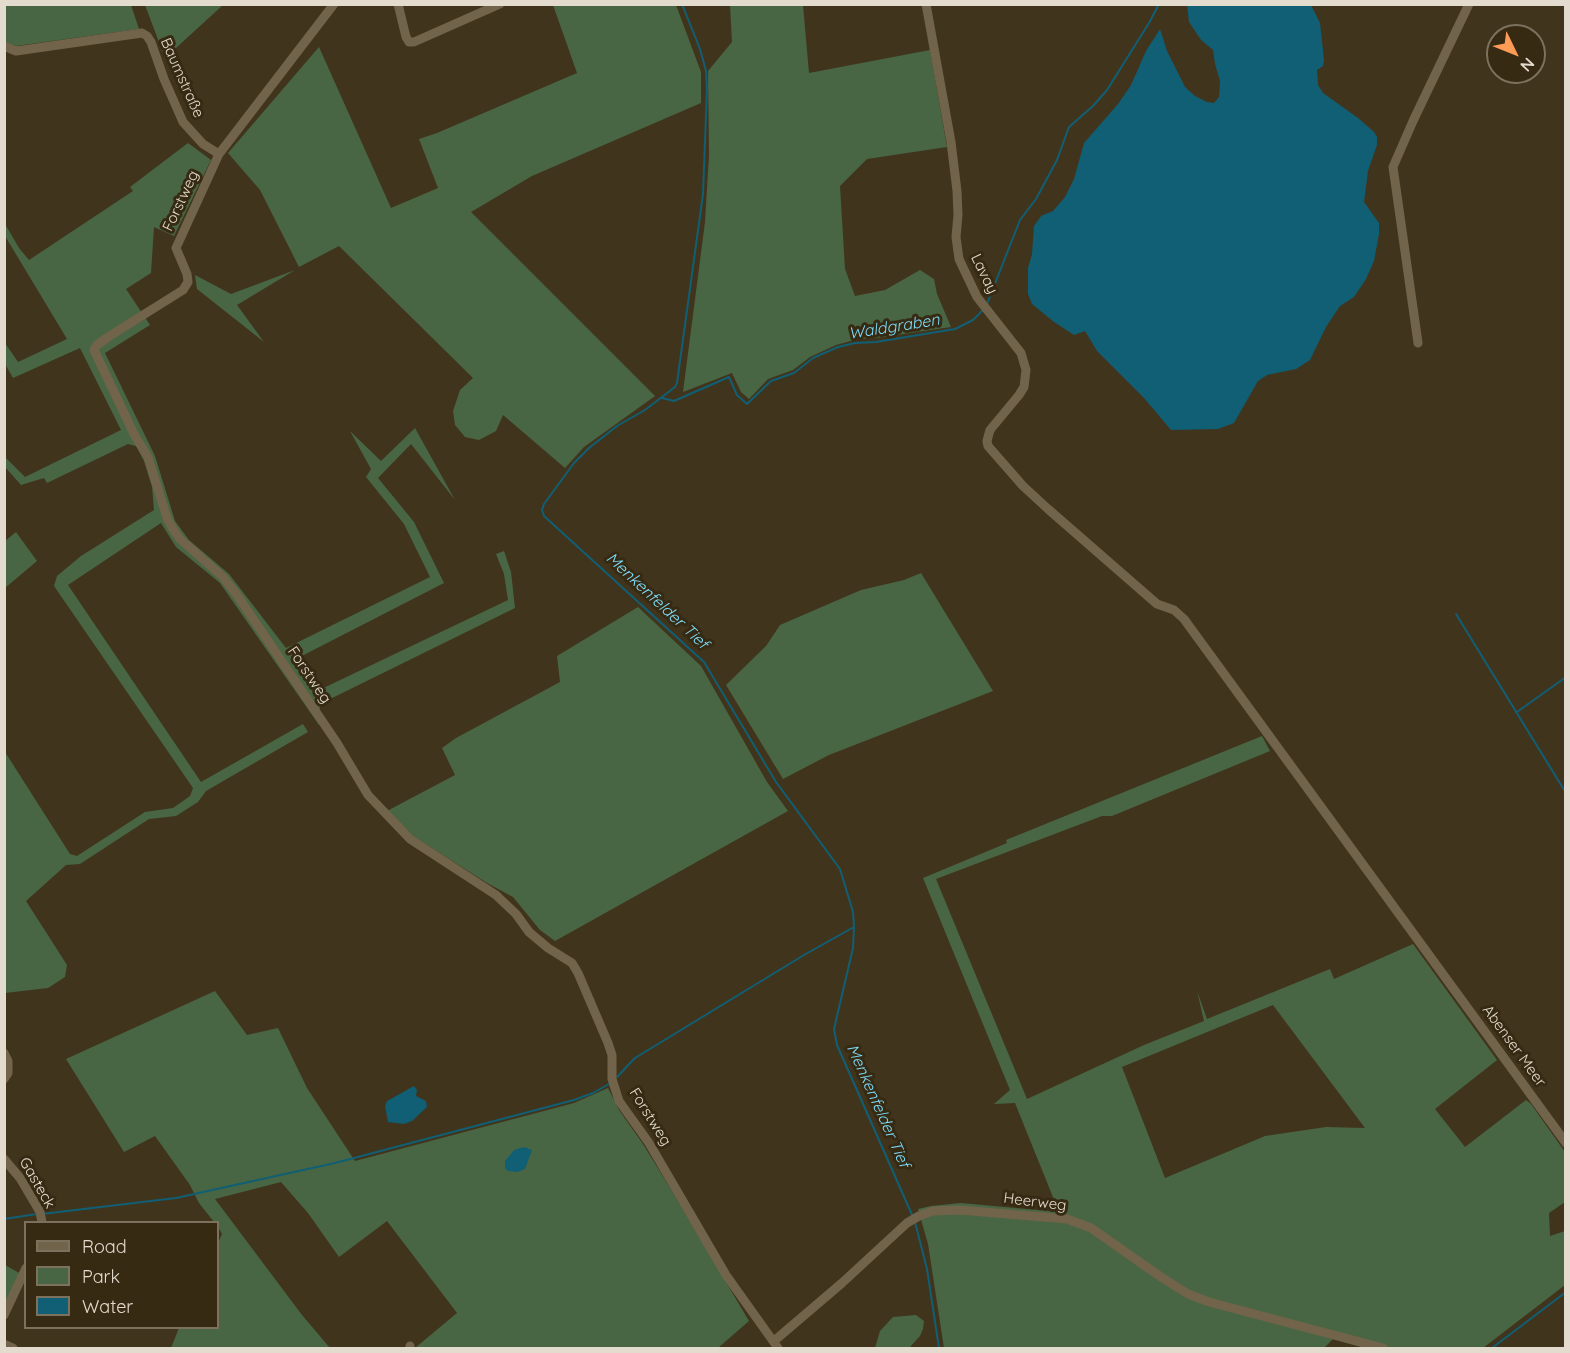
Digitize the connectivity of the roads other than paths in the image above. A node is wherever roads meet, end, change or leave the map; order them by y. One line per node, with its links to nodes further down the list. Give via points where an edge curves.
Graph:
1 (334, 4): 7 (street, Forstweg)
2 (398, 4): 3 (street, via 410,42)
3 (500, 4)
4 (926, 4): 9 (street, Lavay, via 951,142 959,259 977,297 1021,353 1026,370 1024,387 990,430 988,446)
5 (1469, 4): 8 (street, via 1393,167)
6 (4, 46): 7 (street, Baumstraße, via 16,51 142,33 147,36 183,122 203,144)
7 (219, 154): 18 (street, Forstweg, via 176,248 187,274 183,290 94,350 152,467 167,518 180,539 224,577 368,795 387,816 410,839 501,899 529,932 572,963 608,1043 619,1101 667,1173 726,1275)
8 (1418, 343)
9 (1048, 509): 12 (street, Abenser Meer, via 1157,604 1174,610 1184,620)
10 (4, 1053): 11 (street, via 8,1061)
11 (4, 1079)
12 (1566, 1143)
13 (4, 1159): 14 (street, Gasteck, via 20,1178)
14 (42, 1221)
15 (24, 1272): 16 (street)
16 (4, 1315)
17 (4, 1344): 19 (street)
18 (776, 1345): 20 (street, Heerweg, via 907,1223 933,1211 960,1210 1067,1219 1091,1228 1188,1294)
19 (13, 1348)
20 (1383, 1348)

